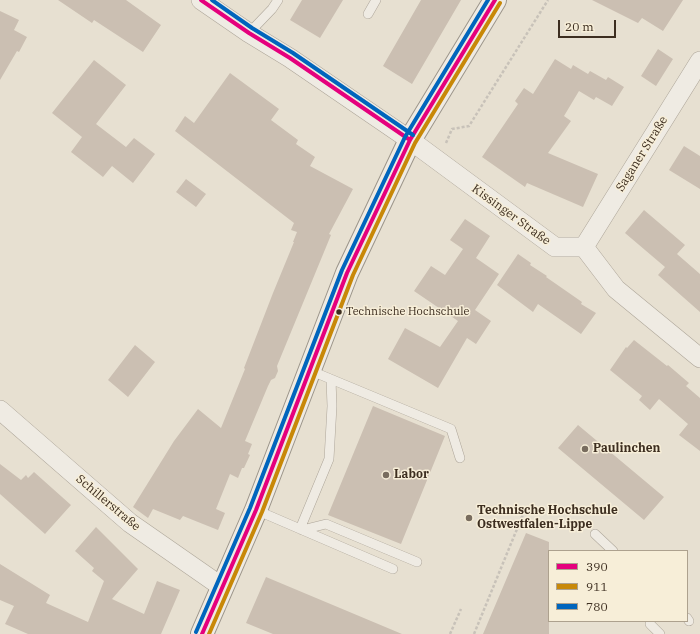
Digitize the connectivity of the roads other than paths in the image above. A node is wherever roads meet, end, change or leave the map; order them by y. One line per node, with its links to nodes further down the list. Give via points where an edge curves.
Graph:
1 (201, 0): 6 (street, Kissinger Straße)
2 (278, 0): 6 (lane)
3 (376, 0): 5 (lane)
4 (495, 0): 8 (main road)
5 (368, 14)
6 (249, 33): 8 (street, Kissinger Straße)
7 (700, 61): 9 (street, Saganer Straße)
8 (410, 140): 9 (street, Kissinger Straße, via 555,247); 11 (main road, via 347,273)
9 (584, 247): 10 (street, via 616,289)
10 (700, 358)
11 (309, 370): 12 (lane); 15 (main road)
12 (332, 380): 14 (lane, via 451,429); 16 (lane, via 329,459)
13 (0, 410): 21 (street, Schillerstraße, via 130,523)
14 (460, 458)
15 (256, 510): 16 (lane); 21 (main road)
16 (301, 529): 19 (lane, via 326,524); 20 (lane)
17 (594, 534): 18 (lane)
18 (613, 550)
19 (417, 562)
20 (393, 569)
21 (222, 587): 23 (main road)
22 (650, 624): 24 (lane)
23 (202, 634)
24 (660, 634)

